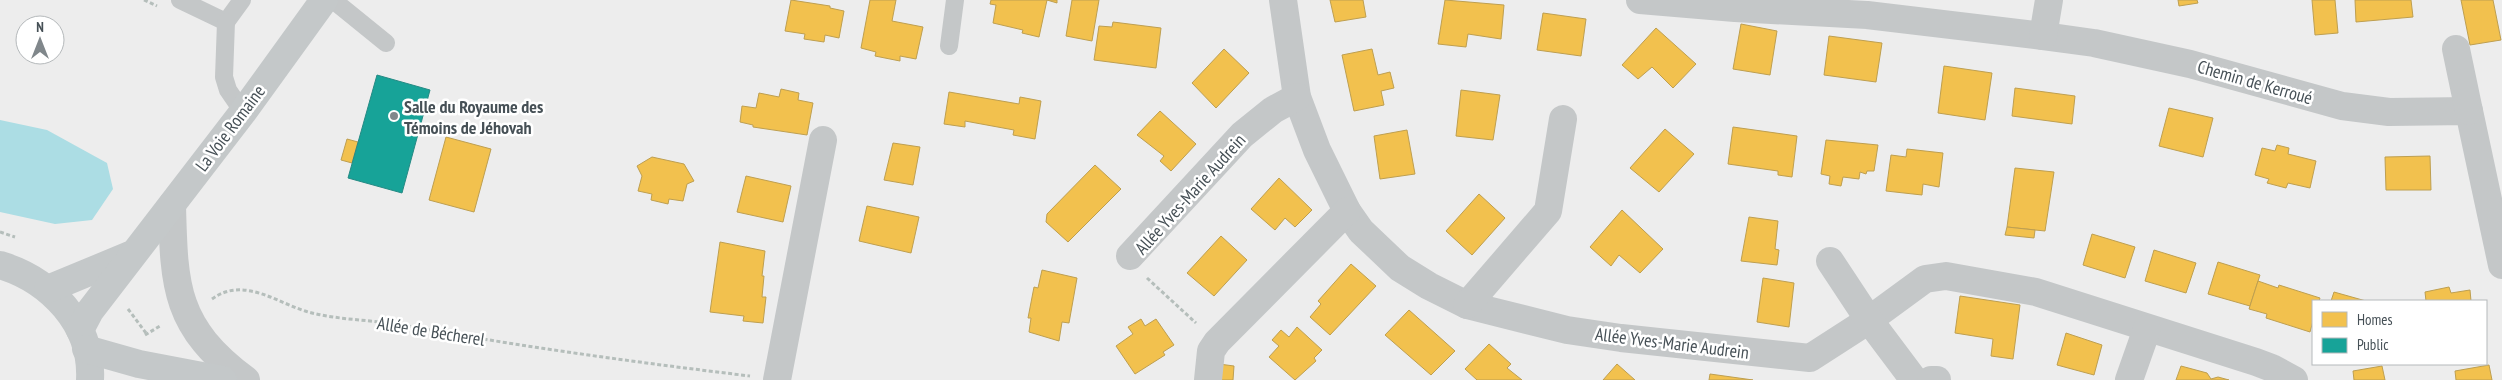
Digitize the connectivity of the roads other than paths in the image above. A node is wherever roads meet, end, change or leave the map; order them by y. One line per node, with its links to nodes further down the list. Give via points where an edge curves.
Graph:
1 (180, 0): 9 (lane)
2 (242, 0): 9 (lane)
3 (324, 0): 16 (street, La Voie Romaine)
4 (333, 0): 11 (lane)
5 (955, 0): 12 (lane)
6 (1283, 0): 14 (street, Allée Yves-Marie Audrein)
7 (1640, 0): 10 (street, Chemin de Kerroué, via 1867,15)
8 (2050, 0): 10 (street)
9 (226, 22): 16 (lane, via 224,77 228,90)
10 (2043, 36): 15 (street, Chemin de Kerroué, via 2094,43 2190,64 2342,106 2389,112)
11 (386, 43)
12 (949, 46)
13 (2456, 49): 15 (street)
14 (1297, 97): 21 (street, Allée Yves-Marie Audrein, via 1317,150); 23 (street, Allée Yves-Marie Audrein, via 1273,110 1242,135)
15 (2469, 111): 19 (street)
16 (243, 112): 20 (street, La Voie Romaine)
17 (1563, 119): 28 (street, via 1548,210)
18 (823, 140): 35 (street)
19 (2496, 198): 26 (street)
20 (172, 204): 22 (street, La Voie Romaine); 34 (street, via 173,266 186,314 216,356)
21 (1347, 211): 28 (street, Allée Yves-Marie Audrein, via 1360,231 1400,268); 36 (street, via 1217,342 1211,350)
22 (133, 253): 27 (street); 31 (street, La Voie Romaine, via 90,310)
23 (1130, 256)
24 (1830, 260): 29 (street)
25 (0, 265): 27 (street, via 20,271)
26 (2502, 265)
27 (48, 288): 31 (street, via 66,308)
28 (1467, 304): 29 (street, Allée Yves-Marie Audrein, via 1585,332 1810,358)
29 (1869, 320): 30 (street, Allée Yves-Marie Audrein, via 1925,279 1946,276 2036,292); 37 (street)
30 (2147, 329): 40 (street); 41 (street, Allée Yves-Marie Audrein, via 2272,368)
31 (83, 340): 32 (street); 33 (street, via 139,364)
32 (90, 380)
33 (223, 380)
34 (246, 380)
35 (779, 380)
36 (1208, 380)
37 (1914, 380)
38 (1931, 380): 39 (street)
39 (1937, 380)
40 (2129, 380)
41 (2294, 380)

